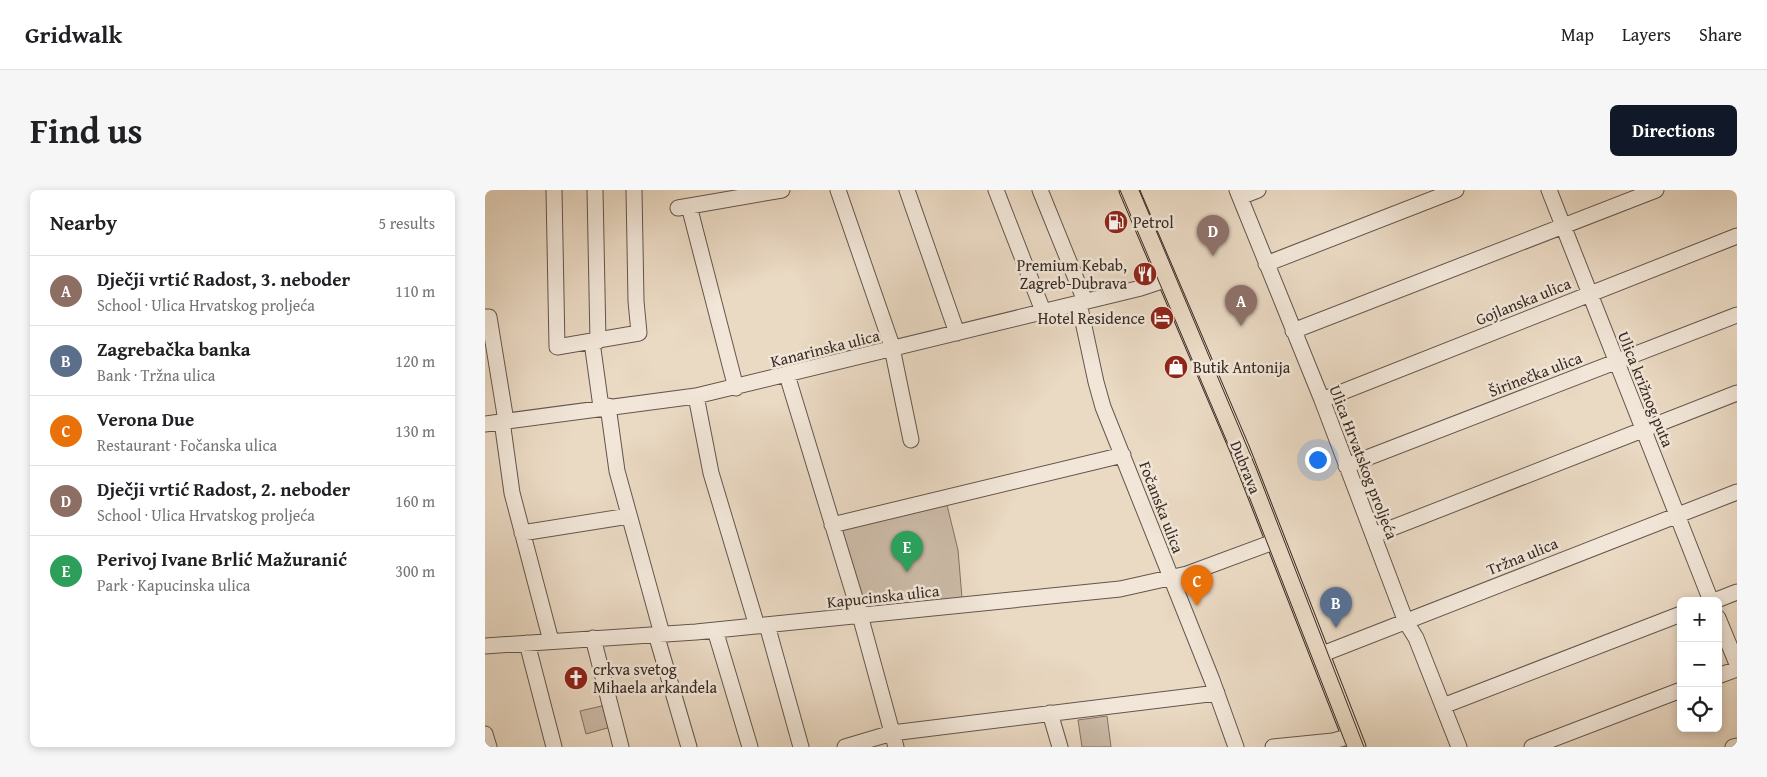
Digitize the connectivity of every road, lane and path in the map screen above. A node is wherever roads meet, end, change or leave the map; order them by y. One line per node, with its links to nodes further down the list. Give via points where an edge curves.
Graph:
1 (554, 190): 26 (street, via 557,347)
2 (595, 190): 26 (street)
3 (634, 190): 26 (street, via 639,333)
4 (781, 190): 30 (street, via 683,207)
5 (838, 190): 27 (street)
6 (907, 190): 25 (street)
7 (995, 190): 21 (street)
8 (1040, 190): 20 (street, Fočanska ulica)
9 (1129, 190): 18 (main road, Dubrava)
10 (1258, 190): 14 (street)
11 (1456, 190): 17 (street)
12 (1549, 190): 15 (street, Ulica križnog puta)
13 (1656, 190): 15 (street)
14 (1239, 194): 17 (street, Ulica Hrvatskog proljeća)
15 (1563, 226): 19 (street, Ulica križnog puta); 24 (street)
16 (1737, 236): 19 (street, Gojlanska ulica)
17 (1266, 264): 24 (street, Ulica Hrvatskog proljeća)
18 (1168, 279): 20 (street, Kanarinska ulica); 47 (main road, Dubrava)
19 (1589, 293): 28 (street, Ulica križnog puta); 33 (street, Gojlanska ulica)
20 (1082, 302): 21 (street, Kanarinska ulica); 39 (street, Fočanska ulica, via 1095,382)
21 (1043, 311): 25 (street, Kanarinska ulica)
22 (1737, 315): 28 (street, Širinečka ulica)
23 (487, 317): 35 (street)
24 (1293, 331): 33 (street, Ulica Hrvatskog proljeća)
25 (957, 333): 27 (street, Kanarinska ulica)
26 (595, 341): 34 (street)
27 (893, 350): 29 (street, Kanarinska ulica); 38 (street)
28 (1616, 362): 37 (street, Ulica križnog puta); 40 (street, Širinečka ulica)
29 (787, 375): 30 (street, Kanarinska ulica); 44 (street)
30 (736, 388): 32 (street, Kanarinska ulica)
31 (1737, 393): 37 (street)
32 (696, 396): 34 (street, Kanarinska ulica); 55 (street, via 711,473)
33 (1322, 400): 40 (street, Ulica Hrvatskog proljeća)
34 (605, 406): 35 (street, Kanarinska ulica); 42 (street)
35 (504, 421): 36 (street, Kanarinska ulica); 45 (street, via 512,494)
36 (485, 424)
37 (1644, 429): 43 (street, Ulica križnog puta); 46 (street)
38 (911, 440)
39 (1123, 455): 44 (street); 48 (street, Fočanska ulica)
40 (1346, 466): 46 (street, Ulica Hrvatskog proljeća)
41 (1737, 492): 43 (street, Tržna ulica)
42 (629, 516): 45 (street); 58 (street)
43 (1678, 516): 50 (street, Ulica križnog puta); 54 (street, Tržna ulica)
44 (832, 525): 52 (street)
45 (522, 533): 60 (street)
46 (1374, 535): 54 (street, Ulica Hrvatskog proljeća)
47 (1276, 541): 48 (street, Kapucinska ulica, via 1215,565); 63 (main road, Dubrava)
48 (1170, 578): 52 (street, Kapucinska ulica, via 1092,593); 68 (street, Fočanska ulica)
49 (1737, 592): 51 (street)
50 (1711, 597)
51 (1722, 598)
52 (860, 615): 55 (street, Kapucinska ulica); 72 (street)
53 (1677, 616): 69 (street)
54 (1406, 622): 63 (street, Tržna ulica); 69 (street, Ulica Hrvatskog proljeća, via 1416,638)
55 (761, 625): 57 (street, Kapucinska ulica); 80 (street)
56 (1722, 628): 64 (street)
57 (715, 630): 58 (street, Kapucinska ulica); 79 (street)
58 (659, 634): 59 (street, Kapucinska ulica); 78 (street)
59 (593, 638): 60 (street, Kapucinska ulica); 77 (street)
60 (551, 641): 61 (street, Kapucinska ulica)
61 (527, 643): 62 (street, Kapucinska ulica); 76 (street)
62 (485, 646)
63 (1320, 655): 73 (main road, Dubrava)
64 (1737, 664)
65 (1737, 669): 66 (street)
66 (1722, 675)
67 (1677, 692): 86 (street)
68 (1217, 693): 70 (street); 83 (street, Fočanska ulica)
69 (1443, 706): 85 (street, Ulica Hrvatskog proljeća)
70 (1050, 713): 72 (street); 82 (street)
71 (485, 734): 75 (street)
72 (894, 740): 81 (street)
73 (1353, 741): 84 (street)
74 (1737, 746): 87 (street)
75 (489, 747)
76 (554, 747)
77 (621, 747)
78 (689, 747)
79 (750, 747)
80 (801, 747)
81 (845, 747)
82 (1060, 747)
83 (1236, 747)
84 (1273, 747)
85 (1459, 747)
86 (1532, 747)
87 (1733, 747)

